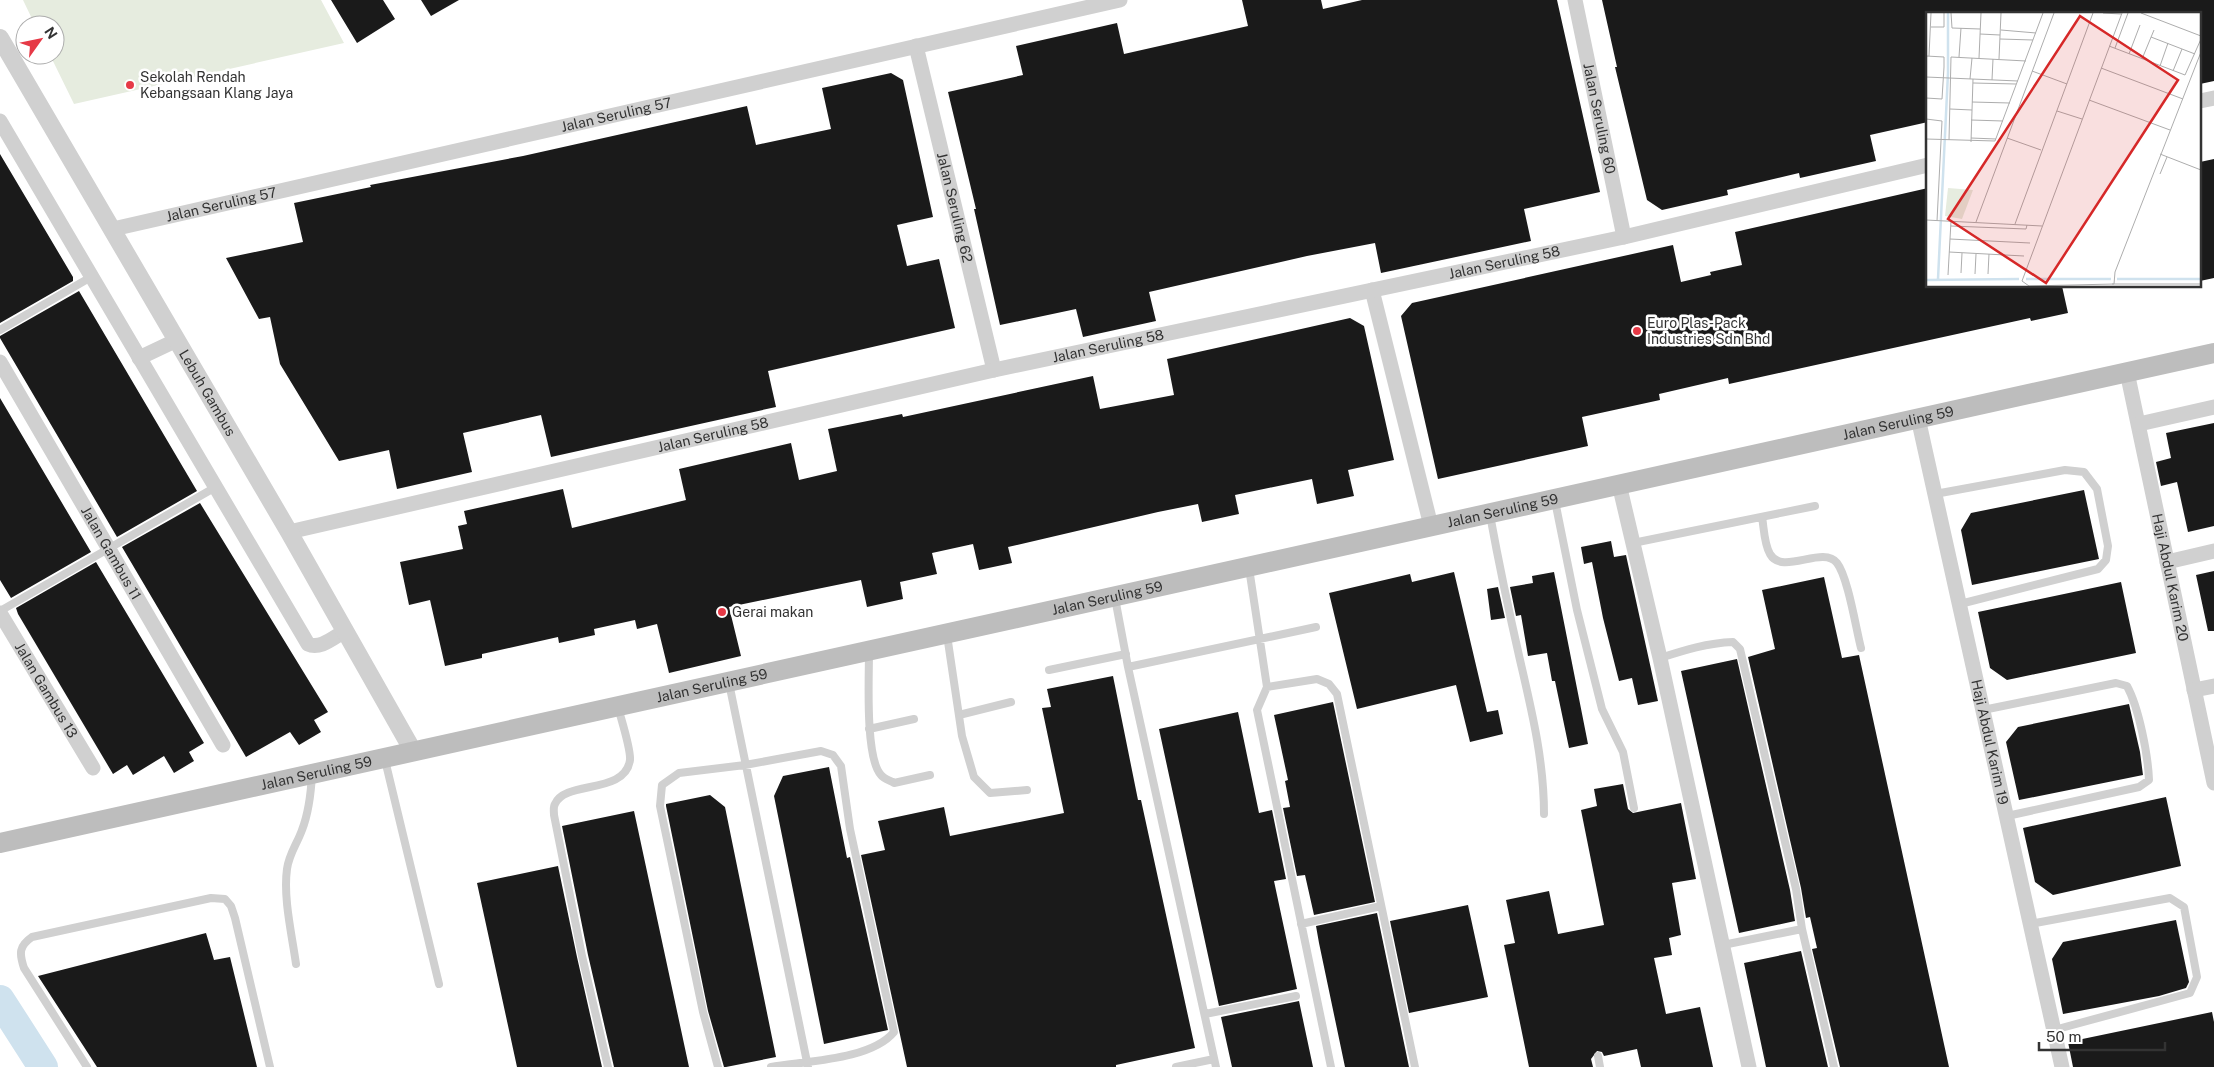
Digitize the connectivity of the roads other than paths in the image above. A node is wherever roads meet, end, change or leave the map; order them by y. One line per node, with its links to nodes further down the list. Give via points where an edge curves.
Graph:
1 (1120, 0): 4 (street, Jalan Seruling 57)
2 (1576, 0): 8 (street, Jalan Seruling 60)
3 (0, 38): 7 (street, Lebuh Gambus)
4 (916, 46): 7 (street, Jalan Seruling 57); 16 (street, Jalan Seruling 62)
5 (0, 121): 9 (street)
6 (1926, 166): 8 (street, Jalan Seruling 58)
7 (113, 229): 12 (street, Lebuh Gambus)
8 (1624, 237): 10 (street, Jalan Seruling 58)
9 (91, 277): 11 (lane); 14 (street)
10 (1372, 290): 16 (street, Jalan Seruling 58); 28 (street)
11 (0, 330)
12 (177, 340): 14 (street); 29 (street, Lebuh Gambus)
13 (2214, 353): 17 (main road, Jalan Seruling 59)
14 (139, 358): 22 (street)
15 (0, 362): 31 (street, Jalan Gambus 11)
16 (994, 370): 29 (street, Jalan Seruling 58)
17 (2127, 372): 19 (main road, Jalan Seruling 59); 20 (street, Haji Abdul Karim 20)
18 (2214, 407): 20 (street)
19 (1918, 418): 21 (main road, Jalan Seruling 59); 23 (street, Haji Abdul Karim 19)
20 (2138, 424): 33 (street, Haji Abdul Karim 20)
21 (1620, 484): 24 (main road, Jalan Seruling 59); 30 (street)
22 (214, 488): 31 (lane); 39 (street, via 308,644 320,646)
23 (1936, 494): 36 (street, Haji Abdul Karim 19); 36 (lane, via 2065,470 2084,472 2097,489 2108,546 2106,560 2098,569)
24 (1555, 499): 26 (main road, Jalan Seruling 59); 67 (lane, via 1576,610 1602,709 1622,752)
25 (1815, 506): 27 (lane)
26 (1489, 513): 28 (main road, Jalan Seruling 59); 68 (lane, via 1533,714 1544,779)
27 (1762, 517): 30 (lane); 42 (lane, via 1773,559 1782,562 1826,557 1838,564)
28 (1431, 526): 34 (main road, Jalan Seruling 59)
29 (289, 532): 39 (street, Lebuh Gambus)
30 (1633, 543): 45 (street)
31 (108, 549): 37 (lane); 58 (street, Jalan Gambus 11)
32 (2214, 551): 33 (street)
33 (2167, 562): 51 (street, Haji Abdul Karim 20)
34 (1248, 566): 35 (main road, Jalan Seruling 59); 41 (lane)
35 (1115, 596): 40 (main road, Jalan Seruling 59); 44 (lane)
36 (1960, 604): 54 (street, Haji Abdul Karim 19)
37 (0, 612): 62 (street, Jalan Gambus 13)
38 (1316, 627): 41 (lane)
39 (345, 631): 59 (street, Lebuh Gambus)
40 (947, 633): 43 (main road, Jalan Seruling 59); 55 (lane)
41 (1260, 639): 46 (lane); 50 (lane)
42 (1861, 648)
43 (869, 650): 48 (main road, Jalan Seruling 59); 57 (lane)
44 (1126, 654): 46 (lane); 47 (lane)
45 (1660, 658): 74 (lane, via 1718,643 1733,642 1740,649 1794,880); 75 (street)
46 (1128, 667): 79 (lane)
47 (1049, 670)
48 (728, 681): 53 (main road, Jalan Seruling 59); 61 (lane)
49 (2214, 686): 51 (street)
50 (1268, 687): 71 (lane, via 1318,680 1329,684 1338,694); 72 (lane, via 1258,710)
51 (2194, 690): 65 (street, Haji Abdul Karim 20)
52 (1011, 702): 55 (lane)
53 (618, 706): 59 (main road, Jalan Seruling 59); 86 (lane, via 630,759 626,769 620,778 562,795 554,804 580,946)
54 (1983, 710): 69 (street, Haji Abdul Karim 19); 69 (lane, via 2116,683 2127,686 2148,764 2149,780 2139,786)
55 (959, 714): 66 (lane, via 974,778 990,792)
56 (914, 719): 57 (lane)
57 (869, 729): 64 (lane, via 873,756 881,775 894,783)
58 (223, 745)
59 (413, 751): 60 (main road, Jalan Seruling 59)
60 (384, 758): 63 (main road, Jalan Seruling 59); 77 (lane)
61 (745, 764): 83 (lane); 83 (lane, via 821,751 833,755 842,766 850,829 894,1032 886,1041 860,1053); 87 (lane, via 680,773 662,784 660,806 703,1012)
62 (93, 768)
63 (312, 773): 70 (main road, Jalan Seruling 59); 76 (lane, via 310,801 302,831 291,850 286,870)
64 (930, 775)
65 (2214, 783)
66 (1027, 790)
67 (1634, 808)
68 (1544, 814)
69 (2007, 816): 73 (street, Haji Abdul Karim 19)
70 (0, 843)
71 (1381, 906): 72 (lane); 91 (lane)
72 (1301, 924): 90 (lane)
73 (2030, 924): 80 (street, Haji Abdul Karim 19); 80 (lane, via 2170,898 2184,907 2197,977 2190,993)
74 (1802, 929): 75 (lane); 94 (lane)
75 (1722, 945): 93 (street)
76 (296, 964)
77 (440, 984)
78 (1296, 996): 79 (lane)
79 (1205, 1014): 82 (lane)
80 (2054, 1030): 95 (street, Haji Abdul Karim 19)
81 (1598, 1056): 92 (lane)
82 (1215, 1063): 89 (lane)
83 (808, 1064): 88 (lane)
84 (87, 1067): 85 (lane, via 24,968 20,954 22,944 32,937 211,898 225,899 231,906)
85 (270, 1067)
86 (608, 1067)
87 (718, 1067)
88 (770, 1067)
89 (1176, 1067)
90 (1331, 1067)
91 (1415, 1067)
92 (1600, 1067)
93 (1749, 1067)
94 (1834, 1067)
95 (2062, 1067)

